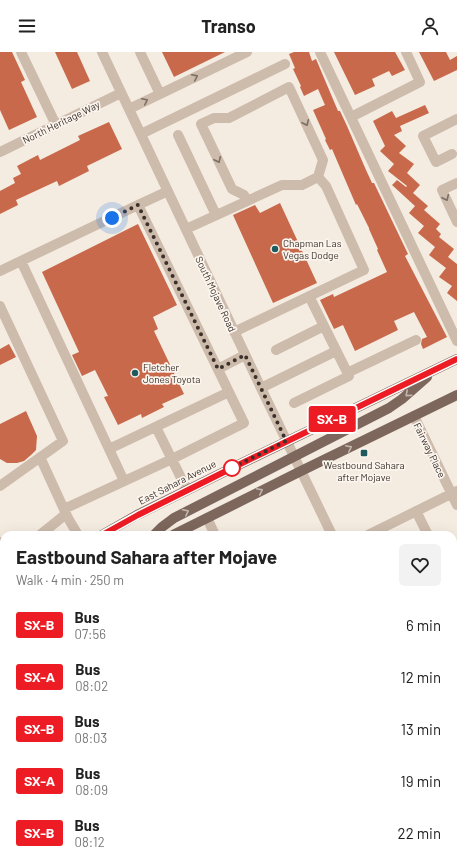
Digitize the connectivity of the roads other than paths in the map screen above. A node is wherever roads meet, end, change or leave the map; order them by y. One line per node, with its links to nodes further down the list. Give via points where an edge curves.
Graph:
1 (21, 52): 13 (street)
2 (102, 52): 8 (street, South Mojave Road)
3 (140, 52): 9 (street)
4 (247, 52): 9 (street, one-way to 4)
5 (320, 52): 11 (street)
6 (406, 52): 11 (street, via 420,82)
7 (284, 64): 14 (street)
8 (121, 93): 10 (street, South Mojave Road); 13 (street, North Heritage Way)
9 (160, 94): 10 (street, one-way to 9)
10 (129, 109): 14 (street, South Mojave Road)
11 (351, 117): 33 (street)
12 (457, 119): 17 (street, via 423,136 436,162)
13 (56, 125): 16 (street, North Heritage Way)
14 (141, 134): 20 (street, South Mojave Road)
15 (178, 135): 23 (street)
16 (0, 152)
17 (455, 156)
18 (318, 177): 21 (street, via 302,185 282,185); 21 (street, via 323,160 289,87 228,118 214,118 201,124 232,189 244,196); 28 (street, via 326,186 364,270)
19 (457, 183): 24 (street, one-way to 24, via 442,190)
20 (168, 191): 22 (street); 25 (street, South Mojave Road)
21 (247, 201): 23 (street)
22 (138, 205): 26 (street); 39 (street)
23 (216, 215): 25 (street)
24 (457, 222)
25 (186, 229): 31 (street, South Mojave Road)
26 (21, 261): 27 (street); 48 (street)
27 (0, 271)
28 (309, 296): 30 (street); 31 (street)
29 (0, 306): 49 (street, via 62,441)
30 (324, 326): 34 (street); 35 (street)
31 (234, 332): 36 (street, South Mojave Road)
32 (416, 340): 40 (street)
33 (457, 341)
34 (276, 350)
35 (336, 352): 40 (street); 41 (street)
36 (245, 355): 39 (street); 41 (street, South Mojave Road)
37 (457, 358): 38 (main road, East Sahara Avenue)
38 (437, 368): 47 (main road, East Sahara Avenue); 50 (main road, one-way to 50, via 389,408)
39 (218, 369): 42 (street)
40 (347, 373): 44 (street, via 349,376)
41 (261, 388): 47 (street, South Mojave Road)
42 (229, 392): 46 (street); 51 (street, via 244,423)
43 (457, 395): 45 (main road)
44 (294, 403)
45 (414, 416): 52 (main road, one-way to 45); 56 (street, Fairway Place)
46 (156, 427): 48 (street); 51 (street)
47 (286, 441): 50 (street, South Mojave Road); 55 (main road, East Sahara Avenue)
48 (109, 449): 53 (street)
49 (40, 457): 54 (street); 59 (street)
50 (294, 457): 52 (street, South Mojave Road); 64 (main road, one-way to 50, via 174,518)
51 (172, 459): 53 (street); 55 (street)
52 (301, 471): 60 (main road, one-way to 52); 67 (street, South Mojave Road)
53 (124, 481): 59 (street)
54 (0, 486)
55 (187, 490): 63 (main road, East Sahara Avenue)
56 (454, 492): 57 (street, Fairway Place); 58 (street)
57 (457, 505)
58 (416, 511): 68 (street); 69 (street)
59 (65, 512): 61 (street); 62 (street)
60 (207, 518): 65 (main road); 66 (street)
61 (44, 531)
62 (76, 531)
63 (109, 531)
64 (158, 531)
65 (181, 531)
66 (213, 531)
67 (330, 531)
68 (376, 531)
69 (426, 531)

